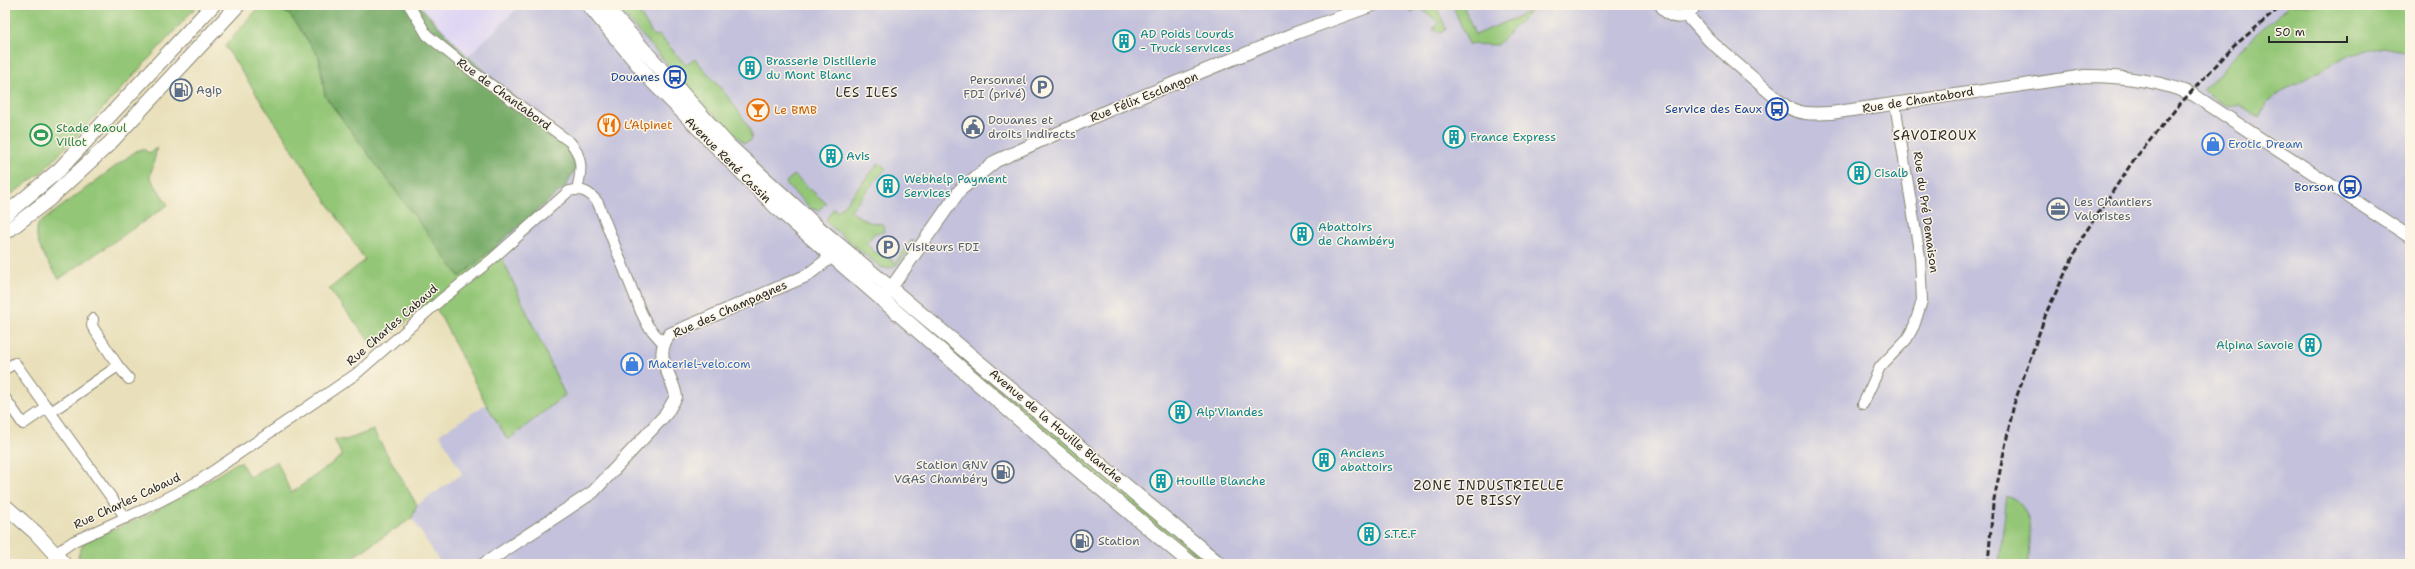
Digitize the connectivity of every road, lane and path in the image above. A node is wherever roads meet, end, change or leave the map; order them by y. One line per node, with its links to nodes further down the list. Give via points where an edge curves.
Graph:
1 (213, 5): 12 (main road, via 59,170)
2 (238, 5): 13 (main road, via 110,143 53,195)
3 (409, 5): 11 (street, Rue de Chantabord, via 427,35 469,70 570,142 580,158 582,171)
4 (589, 5): 15 (main road, Avenue René Cassin, via 650,79 707,140 776,208)
5 (604, 5): 15 (main road, Avenue René Cassin, via 728,145)
6 (1373, 5): 16 (street, Rue Félix Esclangon, via 1296,33 996,161 960,190)
7 (1661, 5): 9 (street, via 1670,15)
8 (1696, 5): 9 (street)
9 (1687, 15): 10 (street, Rue de Chantabord, via 1710,41 1783,104 1796,112 1831,113)
10 (1895, 104): 14 (street, Rue de Chantabord, via 2085,76 2148,80 2188,93); 23 (street, Rue du Pré Demaison, via 1923,279 1922,301 1907,339 1880,367)
11 (577, 189): 18 (street, via 587,192 598,203 641,312 648,326); 26 (street, Rue Charles Cabaud, via 569,191 356,374 197,482)
12 (5, 214)
13 (5, 233)
14 (2410, 237)
15 (837, 253): 16 (main road, Avenue René Cassin); 18 (street, Rue des Champagnes, via 806,276 677,330)
16 (886, 295): 29 (main road, Avenue de la Houille Blanche, via 1057,452); 30 (main road, Avenue de la Houille Blanche, via 966,350)
17 (93, 319): 19 (street, via 92,326)
18 (663, 343): 28 (street, Rue des Champagnes, via 662,358 676,397 666,414 593,492)
19 (118, 366): 21 (street); 24 (street)
20 (5, 369): 24 (street, via 15,362)
21 (129, 378)
22 (5, 398): 24 (street, via 23,424)
23 (1863, 404)
24 (49, 410): 26 (street)
25 (5, 506): 27 (main road)
26 (126, 518): 27 (street, Rue Charles Cabaud, via 74,541)
27 (60, 559)
28 (484, 564)
29 (1192, 564)
30 (1220, 564)

